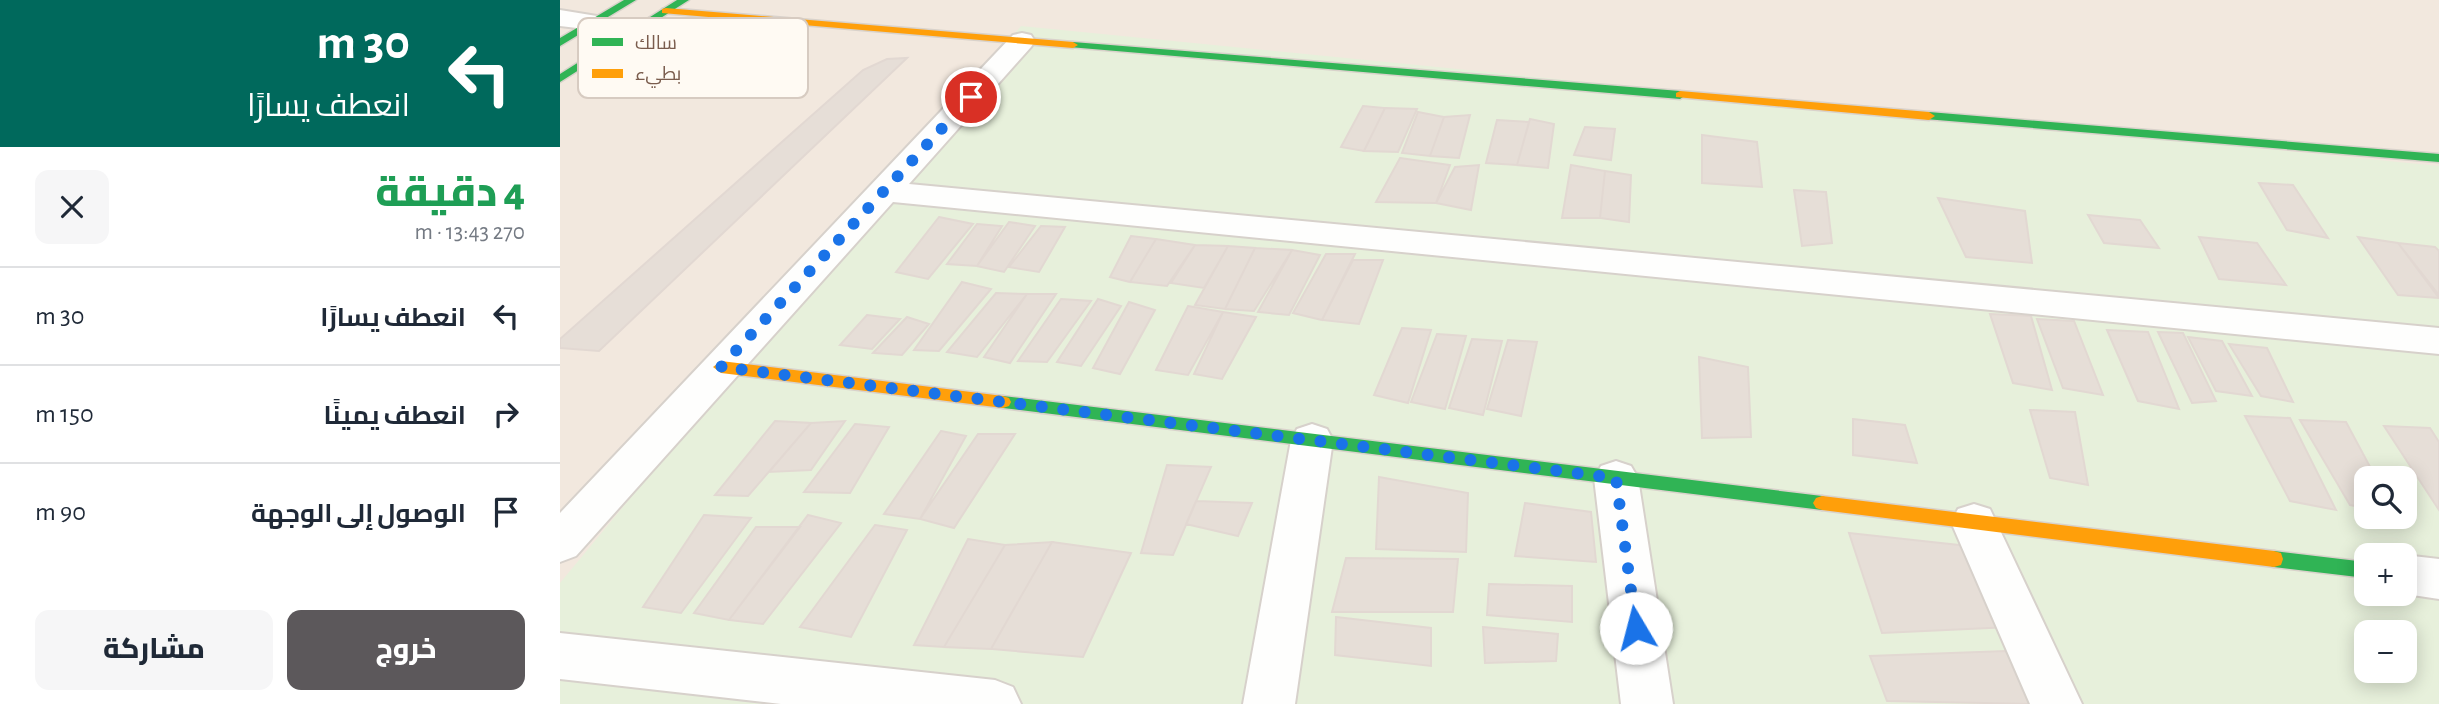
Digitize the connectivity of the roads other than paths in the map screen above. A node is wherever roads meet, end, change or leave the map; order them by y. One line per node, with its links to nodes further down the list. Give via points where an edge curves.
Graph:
1 (631, 0): 5 (main road)
2 (684, 0): 3 (main road)
3 (666, 11): 6 (main road); 7 (main road)
4 (560, 18): 8 (street)
5 (601, 18)
6 (655, 18)
7 (749, 18)
8 (578, 20)
9 (808, 23): 11 (main road)
10 (578, 32): 12 (main road)
11 (1022, 41): 15 (main road); 16 (street)
12 (560, 43)
13 (578, 67): 14 (main road)
14 (560, 79)
15 (2439, 158)
16 (884, 191): 17 (street); 18 (street)
17 (2439, 341)
18 (721, 367): 19 (main road); 22 (street)
19 (1312, 440): 20 (main road); 29 (street)
20 (1616, 478): 21 (main road); 30 (street)
21 (1974, 522): 23 (main road); 31 (street)
22 (560, 543)
23 (2354, 569)
24 (2417, 576): 25 (street)
25 (2439, 579)
26 (560, 656): 27 (street)
27 (850, 696): 28 (street)
28 (995, 704)
29 (1269, 704)
30 (1647, 704)
31 (2056, 704)

